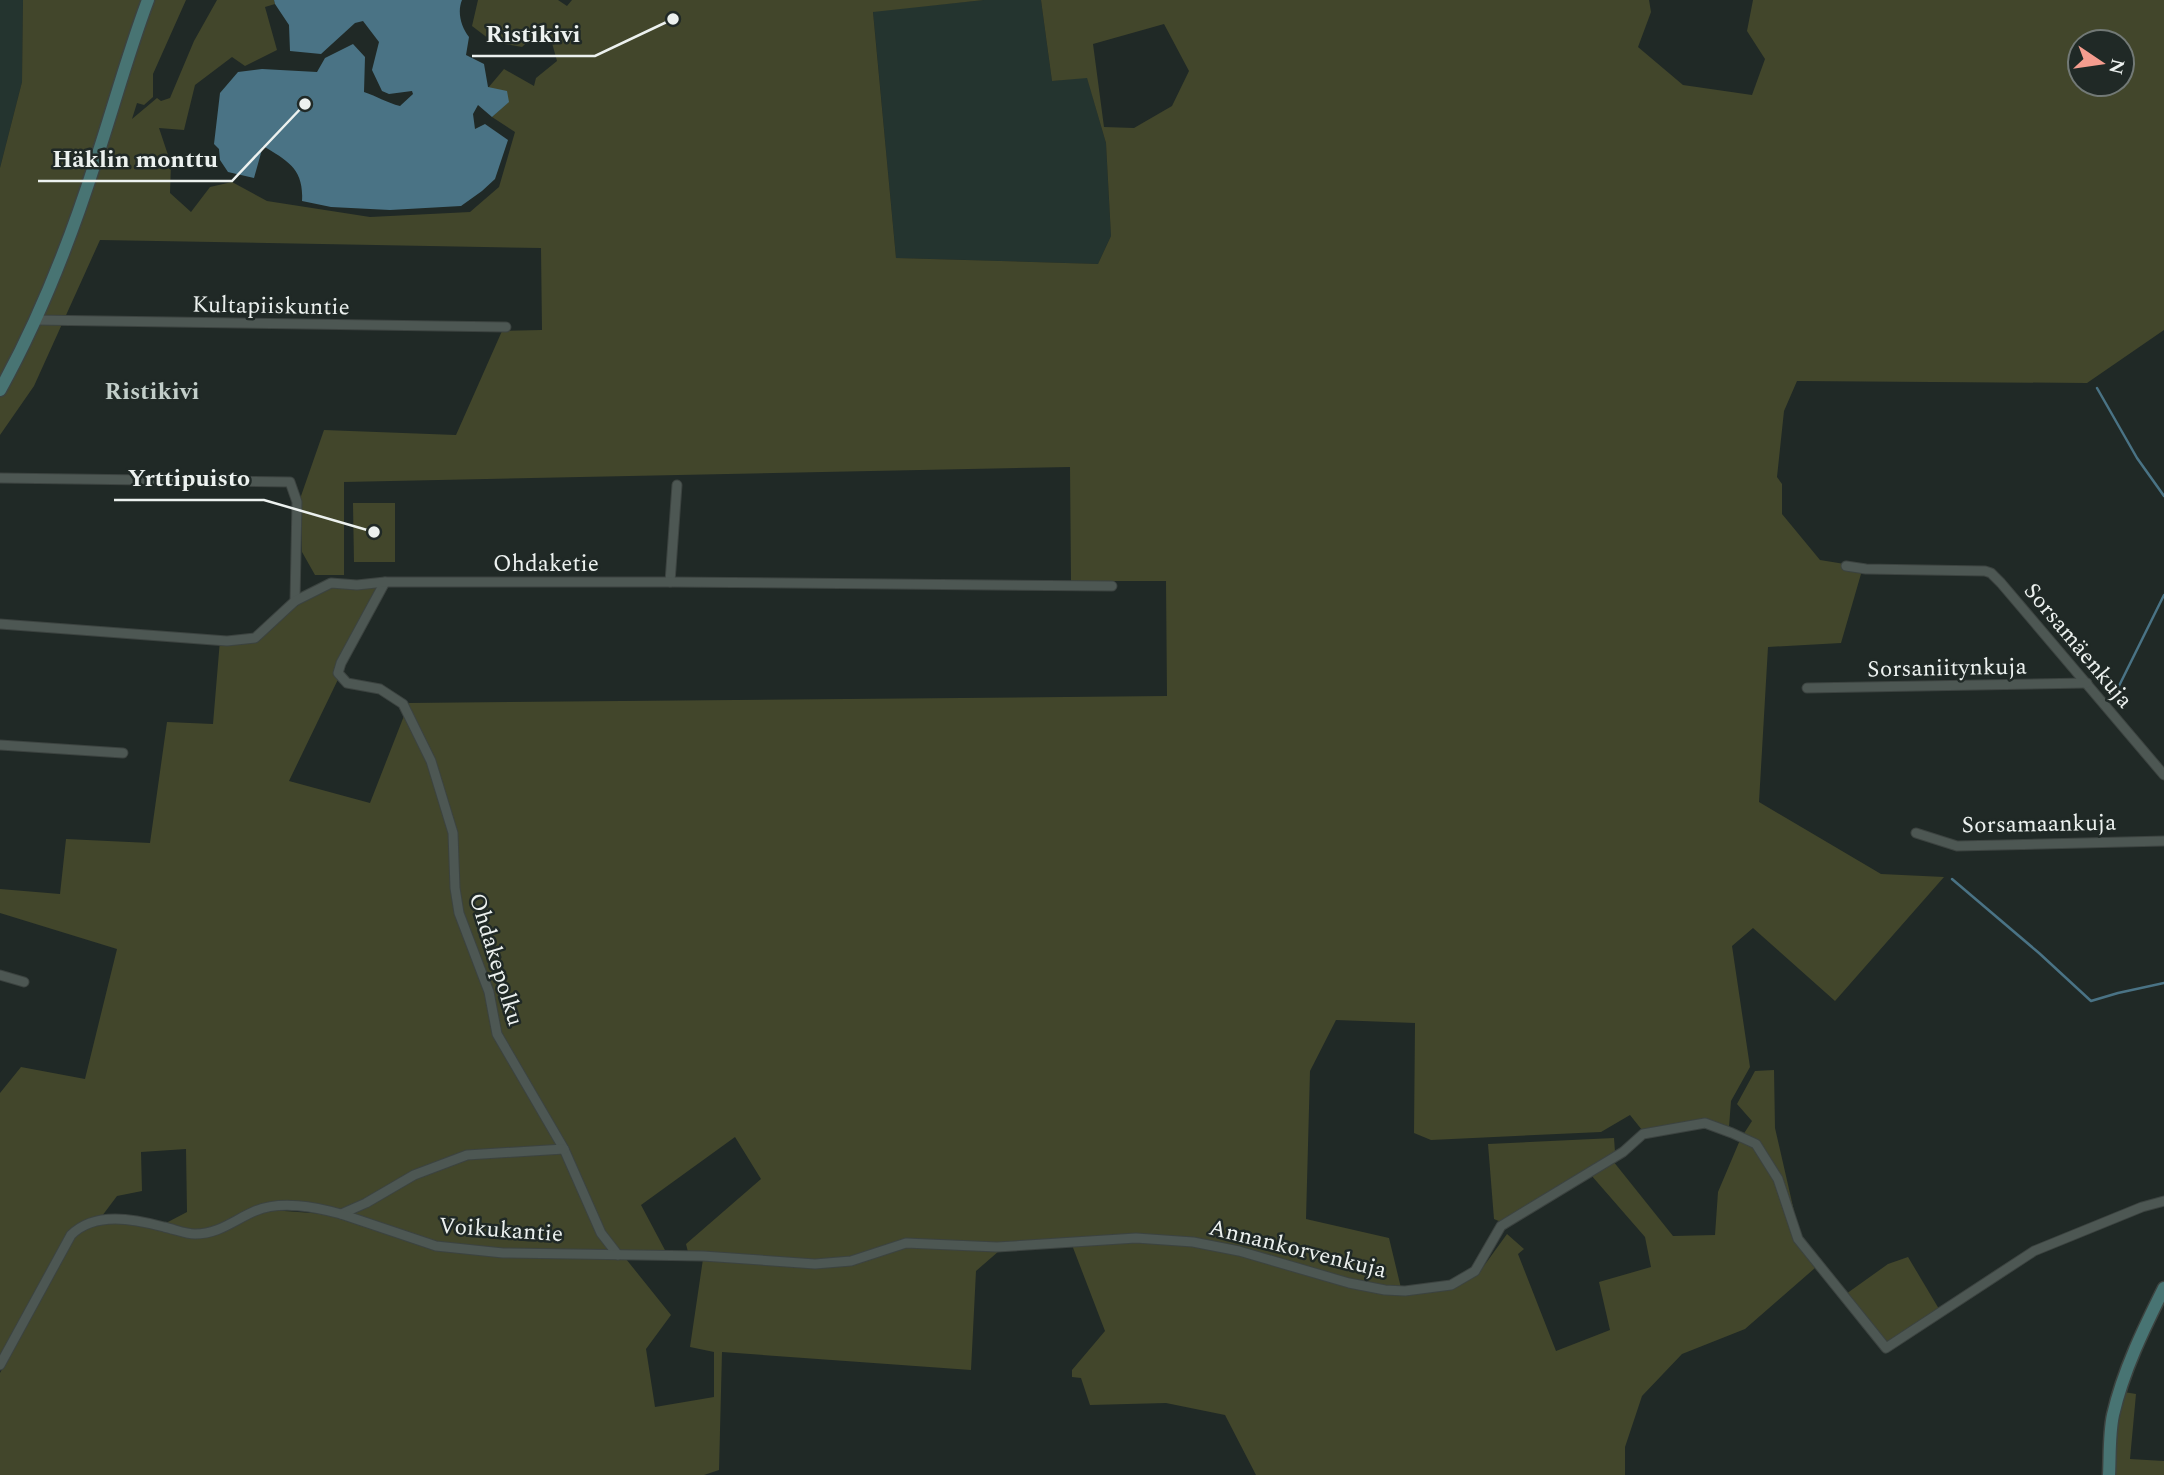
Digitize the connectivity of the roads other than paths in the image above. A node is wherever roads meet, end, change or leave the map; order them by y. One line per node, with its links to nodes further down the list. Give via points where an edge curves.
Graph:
1 (148, 0): 2 (main road, via 78,214)
2 (35, 320): 3 (street, Kultapiiskuntie); 4 (main road)
3 (506, 327)
4 (0, 390)
5 (0, 478): 11 (street, via 290,482 297,502)
6 (677, 485): 9 (street)
7 (1846, 566): 13 (street, Sorsamäenkuja, via 1991,573)
8 (385, 582): 9 (street, Ohdaketie); 11 (street, Ohdaketie, via 331,583); 22 (street, Ohdakepolku, via 338,673 347,683 380,689 403,705 430,761 453,832 459,913 489,992 498,1034)
9 (670, 582): 10 (street, Ohdaketie)
10 (1112, 586)
11 (295, 601): 12 (street, Ohdaketie, via 255,638 228,641)
12 (0, 624)
13 (2087, 683): 14 (street, Sorsaniitynkuja); 17 (street, Sorsamäenkuja)
14 (1807, 688)
15 (0, 745): 16 (street)
16 (123, 753)
17 (2164, 775)
18 (1916, 833): 19 (street, Sorsamaankuja, via 1957,846)
19 (2164, 841)
20 (0, 975): 21 (street)
21 (24, 982)
22 (564, 1149): 24 (street, via 467,1155 414,1175); 26 (street, Ohdakepolku, via 601,1233)
23 (2164, 1201): 25 (street, Annankorvenkuja, via 2034,1251 1886,1348 1798,1239 1778,1179 1756,1144 1705,1123 1643,1134 1623,1152 1501,1226 1475,1271 1451,1285 1385,1290 1192,1242 1136,1238)
24 (341, 1214): 26 (street, Voikukantie, via 436,1246 503,1253); 28 (street, Voikukantie, via 271,1207 210,1233 191,1234 120,1219 81,1226 71,1235)
25 (1089, 1242): 26 (street, Voikukantie, via 997,1247 906,1243 851,1261 815,1264)
26 (618, 1255)
27 (2164, 1288): 29 (main road, via 2118,1396)
28 (0, 1365)
29 (2109, 1475)

